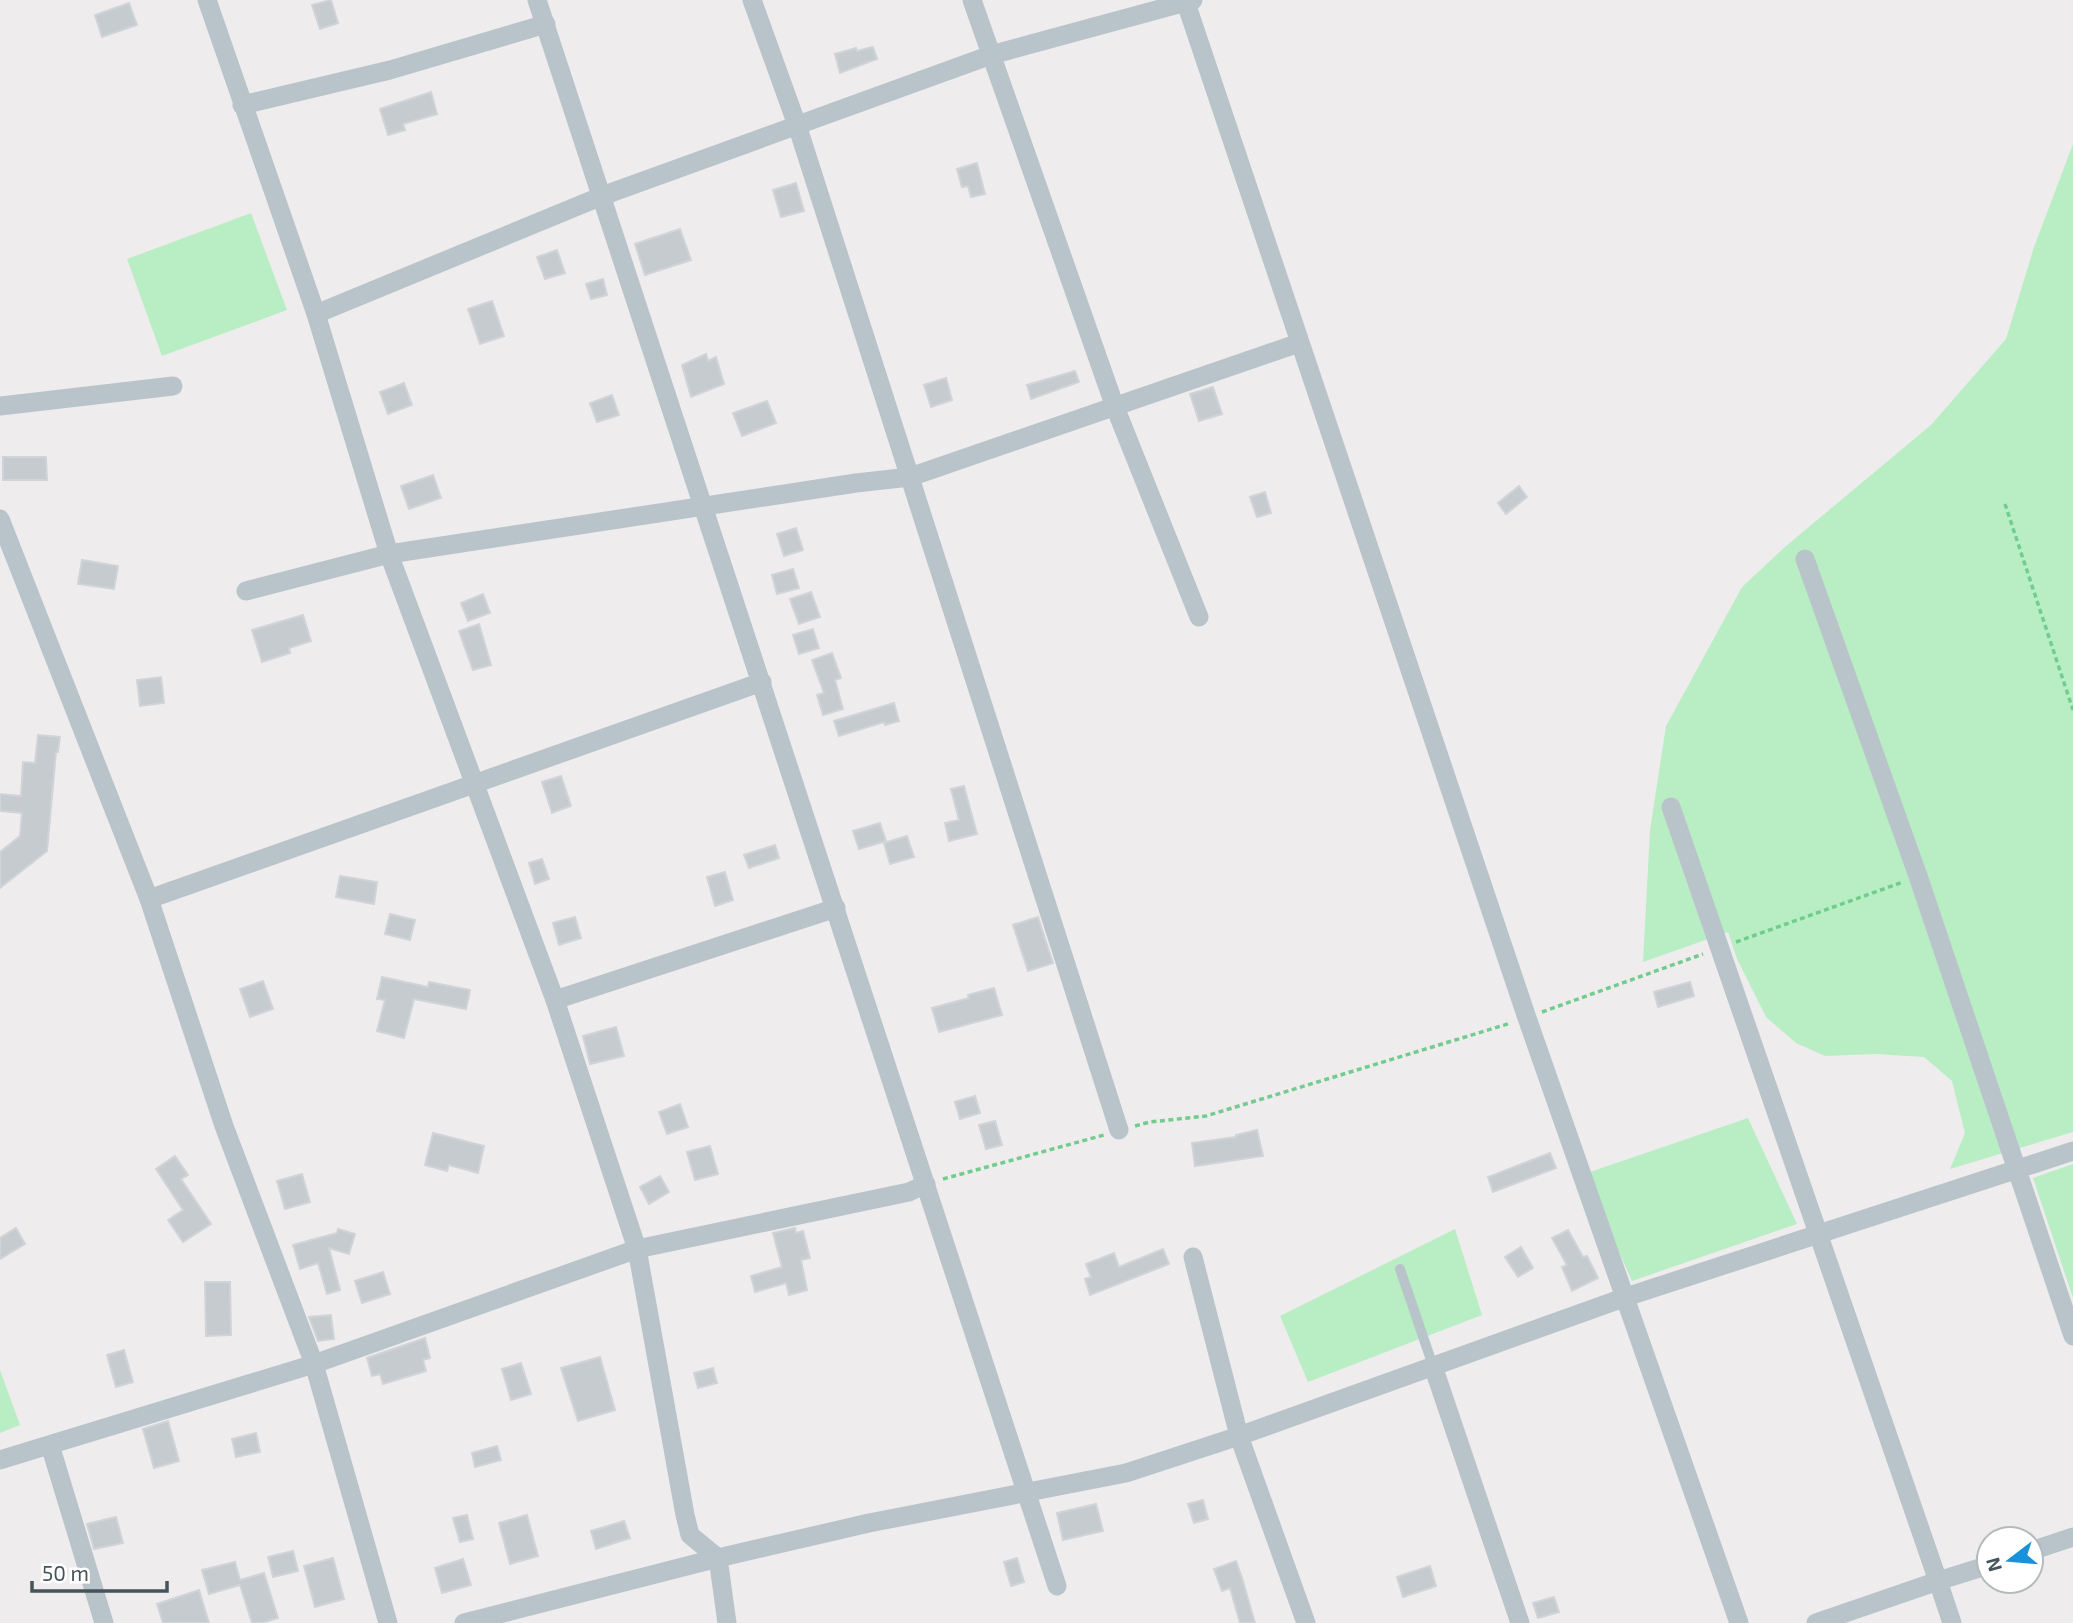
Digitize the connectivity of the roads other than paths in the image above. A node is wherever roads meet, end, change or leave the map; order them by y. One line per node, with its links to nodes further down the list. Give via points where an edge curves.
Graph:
1 (207, 0): 8 (street)
2 (537, 0): 6 (street)
3 (752, 0): 9 (street)
4 (972, 0): 7 (street)
5 (1188, 1): 7 (street); 12 (street)
6 (546, 24): 8 (street, via 390,70); 10 (street)
7 (991, 55): 9 (street); 15 (street)
8 (242, 105): 11 (street)
9 (797, 125): 10 (street); 16 (street)
10 (602, 196): 11 (street); 17 (street)
11 (316, 314): 19 (street)
12 (1299, 343): 15 (street); 37 (street)
13 (173, 386): 14 (street)
14 (0, 406)
15 (1115, 407): 16 (street); 22 (street)
16 (910, 477): 17 (street); 29 (street)
17 (704, 507): 19 (street); 23 (street)
18 (0, 519): 26 (street)
19 (388, 554): 21 (street); 24 (street)
20 (1805, 559): 31 (street)
21 (246, 591)
22 (1199, 617)
23 (762, 682): 24 (street); 27 (street)
24 (474, 783): 26 (street); 28 (street)
25 (1671, 807): 33 (street)
26 (149, 899): 39 (street, via 224,1126)
27 (836, 908): 28 (street); 32 (street)
28 (555, 1000): 34 (street)
29 (1119, 1130)
30 (2073, 1151): 31 (street)
31 (2017, 1169): 33 (street); 38 (street)
32 (926, 1184): 34 (street, via 909,1192); 44 (street)
33 (1817, 1234): 37 (street); 49 (street)
34 (637, 1249): 39 (street); 47 (street, via 687,1525 690,1535)
35 (1193, 1257): 41 (street)
36 (1400, 1269): 40 (lane)
37 (1626, 1297): 40 (street); 57 (street)
38 (2073, 1336)
39 (314, 1364): 42 (street); 52 (street)
40 (1433, 1366): 41 (street); 56 (street)
41 (1239, 1436): 44 (street, via 1126,1473); 55 (street)
42 (50, 1445): 43 (street); 51 (street)
43 (0, 1460)
44 (1027, 1493): 47 (street); 50 (street)
45 (2073, 1537): 46 (street)
46 (2045, 1546)
47 (718, 1558): 53 (street); 54 (street)
48 (1975, 1569): 49 (street)
49 (1938, 1581): 58 (street); 59 (street)
50 (1057, 1586)
51 (104, 1623)
52 (388, 1623)
53 (464, 1623)
54 (727, 1623)
55 (1306, 1623)
56 (1520, 1623)
57 (1740, 1623)
58 (1816, 1623)
59 (1952, 1623)

